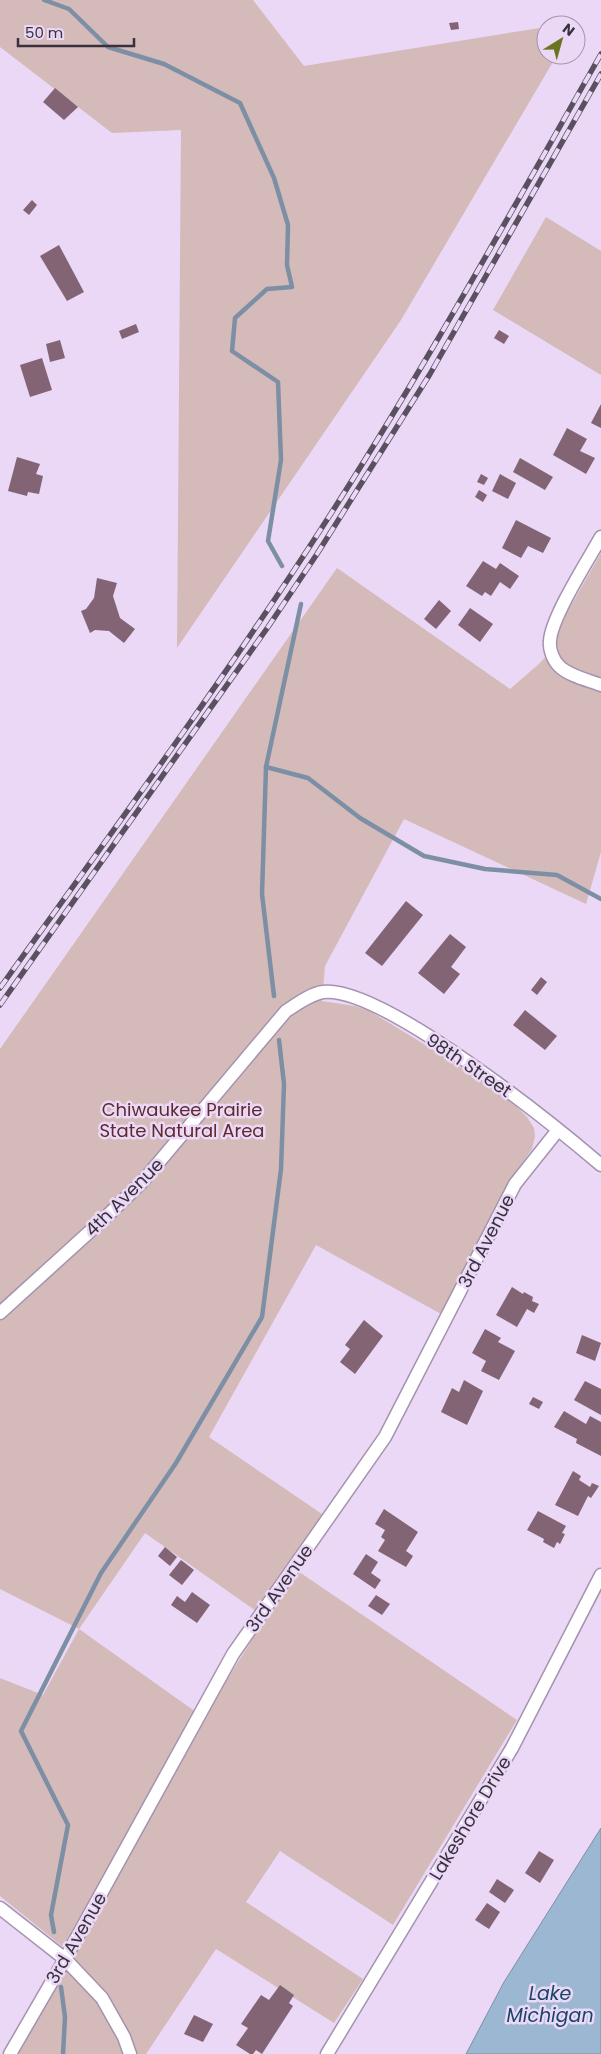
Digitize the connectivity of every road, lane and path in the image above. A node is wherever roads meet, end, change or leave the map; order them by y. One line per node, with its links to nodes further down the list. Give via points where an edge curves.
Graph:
1 (601, 537): 2 (street, via 554,625 550,640 554,660 566,671)
2 (601, 685)
3 (324, 992): 4 (street, 98th Street, via 363,1000 416,1028 496,1081); 6 (street, 4th Avenue, via 286,1011 143,1181)
4 (558, 1130): 5 (street, 98th Street); 9 (street, 3rd Avenue, via 515,1184 386,1437 233,1654)
5 (601, 1165)
6 (0, 1313)
7 (601, 1575): 12 (street, Lakeshore Drive, via 512,1748)
8 (0, 1908): 9 (street)
9 (65, 1959): 10 (street, 3rd Avenue); 11 (street, via 102,1998)
10 (10, 2054)
11 (130, 2054)
12 (327, 2054)

